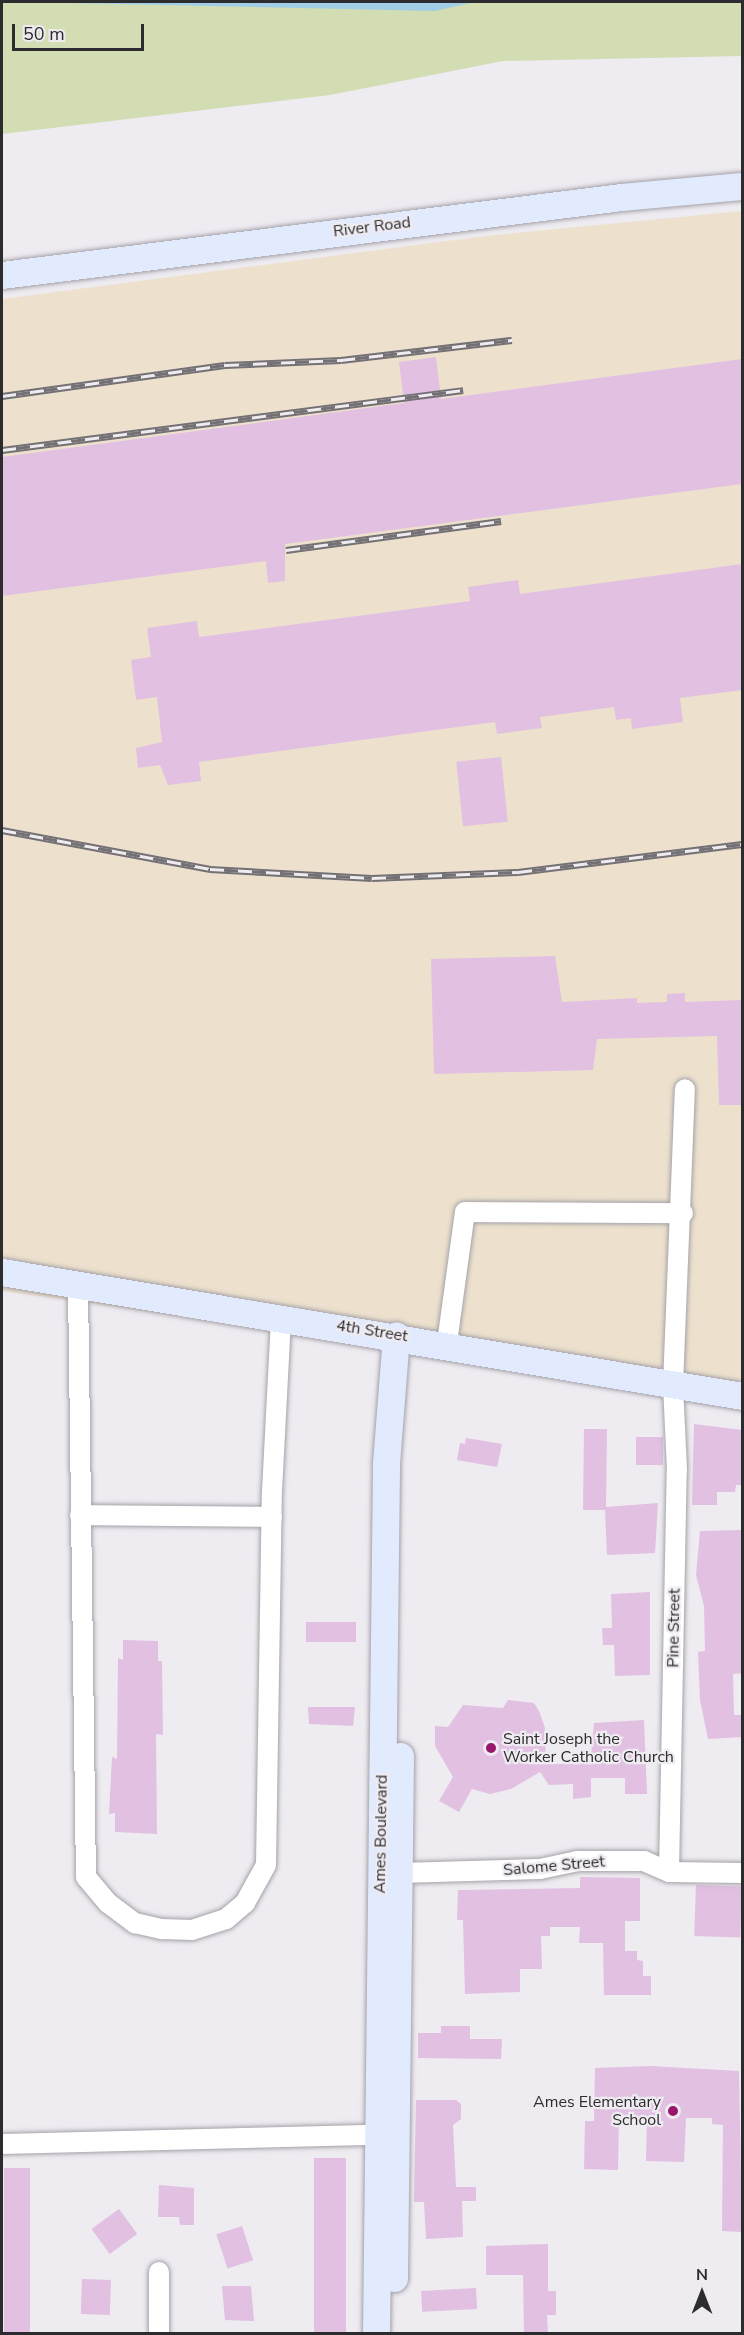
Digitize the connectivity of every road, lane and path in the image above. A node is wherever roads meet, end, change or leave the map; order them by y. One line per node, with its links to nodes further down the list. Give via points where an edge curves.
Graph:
1 (742, 186): 2 (street, River Road, via 621,196)
2 (2, 276)
3 (685, 1089): 4 (street, Pine Street)
4 (683, 1213): 9 (street, via 465,1212); 10 (street, Pine Street)
5 (2, 1272): 6 (street, 4th Street)
6 (78, 1285): 7 (street, 4th Street); 12 (street)
7 (281, 1317): 8 (street, 4th Street); 13 (street)
8 (405, 1336): 9 (street, 4th Street); 15 (street, Ames Boulevard); 17 (street, Ames Boulevard, via 386,1463)
9 (447, 1343): 10 (street, 4th Street)
10 (674, 1385): 11 (street, 4th Street); 14 (street, Pine Street, via 677,1470)
11 (742, 1396)
12 (80, 1515): 13 (street); 13 (street, via 86,1877 108,1903 135,1923 192,1930 226,1919 245,1903 266,1865)
13 (272, 1517)
14 (669, 1872): 15 (street, Salome Street, via 644,1861 578,1861 540,1869); 16 (street, Salome Street)
15 (400, 1873): 22 (street, Ames Boulevard)
16 (742, 1873)
17 (376, 2135): 18 (street); 21 (street, Ames Boulevard)
18 (2, 2144)
19 (159, 2272): 20 (street)
20 (159, 2334)
21 (376, 2334)
22 (394, 2334)

